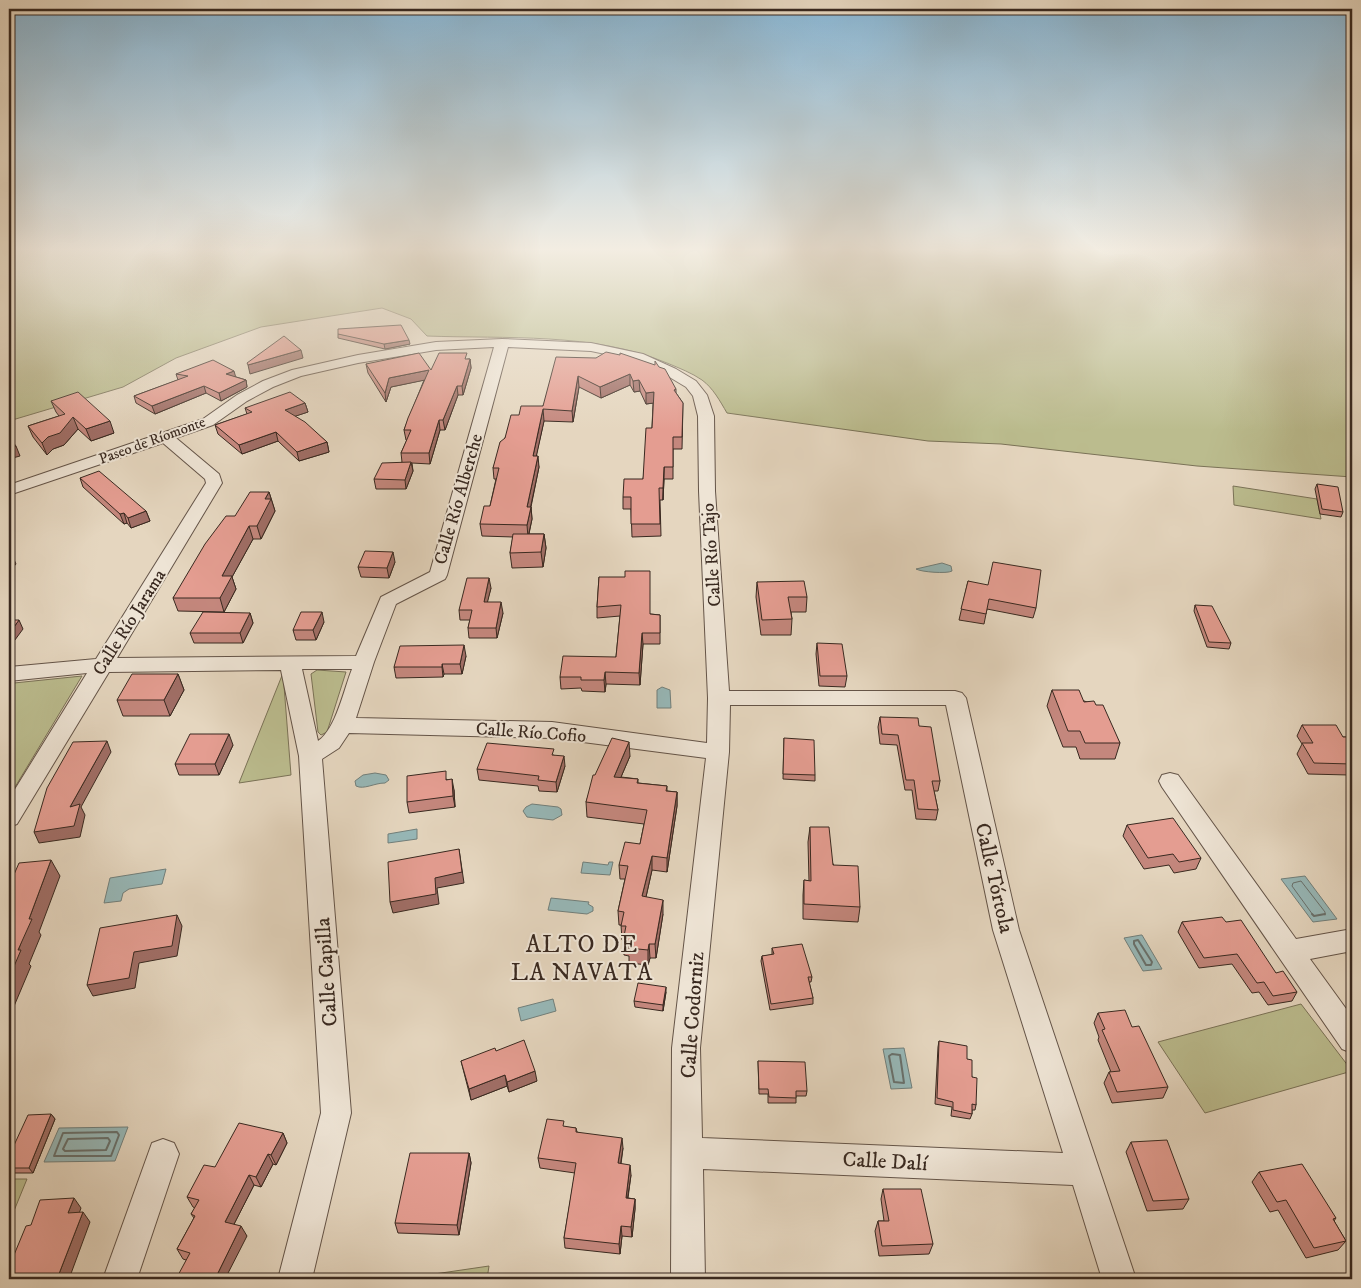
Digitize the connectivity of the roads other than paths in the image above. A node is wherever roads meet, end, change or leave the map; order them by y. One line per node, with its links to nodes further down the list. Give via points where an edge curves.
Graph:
1 (502, 343): 2 (street, Paseo de Ríomonte, via 591,347 638,357); 3 (street, Paseo de Ríomonte, via 436,346 297,373 242,398 208,422); 5 (street, Calle Río Alberche, via 438,575 388,601)
2 (671, 372): 9 (street, Calle Río Tajo, via 691,384 700,395 706,416)
3 (166, 437): 4 (street, Paseo de Ríomonte); 7 (street, Calle Río Jarama, via 213,477 214,483)
4 (9, 490)
5 (364, 662): 6 (street); 10 (street, Calle Río Alberche)
6 (290, 663): 7 (street); 12 (street, Calle Capilla)
7 (103, 665): 8 (street); 14 (street, Calle Río Jarama)
8 (9, 674)
9 (719, 698): 11 (street, Calle Río Tajo); 20 (street, Calle Tórtola, via 955,698 1006,930)
10 (343, 724): 11 (street, Calle Río Cofio, via 552,730); 12 (street, Calle Río Alberche, via 331,743)
11 (718, 752): 18 (street, Calle Codorniz, via 686,1048)
12 (310, 756): 22 (street, Calle Capilla, via 336,1113)
13 (1170, 781): 16 (street)
14 (9, 818)
15 (1352, 940): 16 (street)
16 (1290, 951): 17 (street)
17 (1352, 1040)
18 (687, 1152): 20 (street, Calle Dalí); 23 (street, Calle Codorniz)
19 (163, 1154): 21 (street)
20 (1084, 1170): 24 (street, Calle Tórtola)
21 (120, 1279)
22 (295, 1279)
23 (688, 1279)
24 (1119, 1279)

